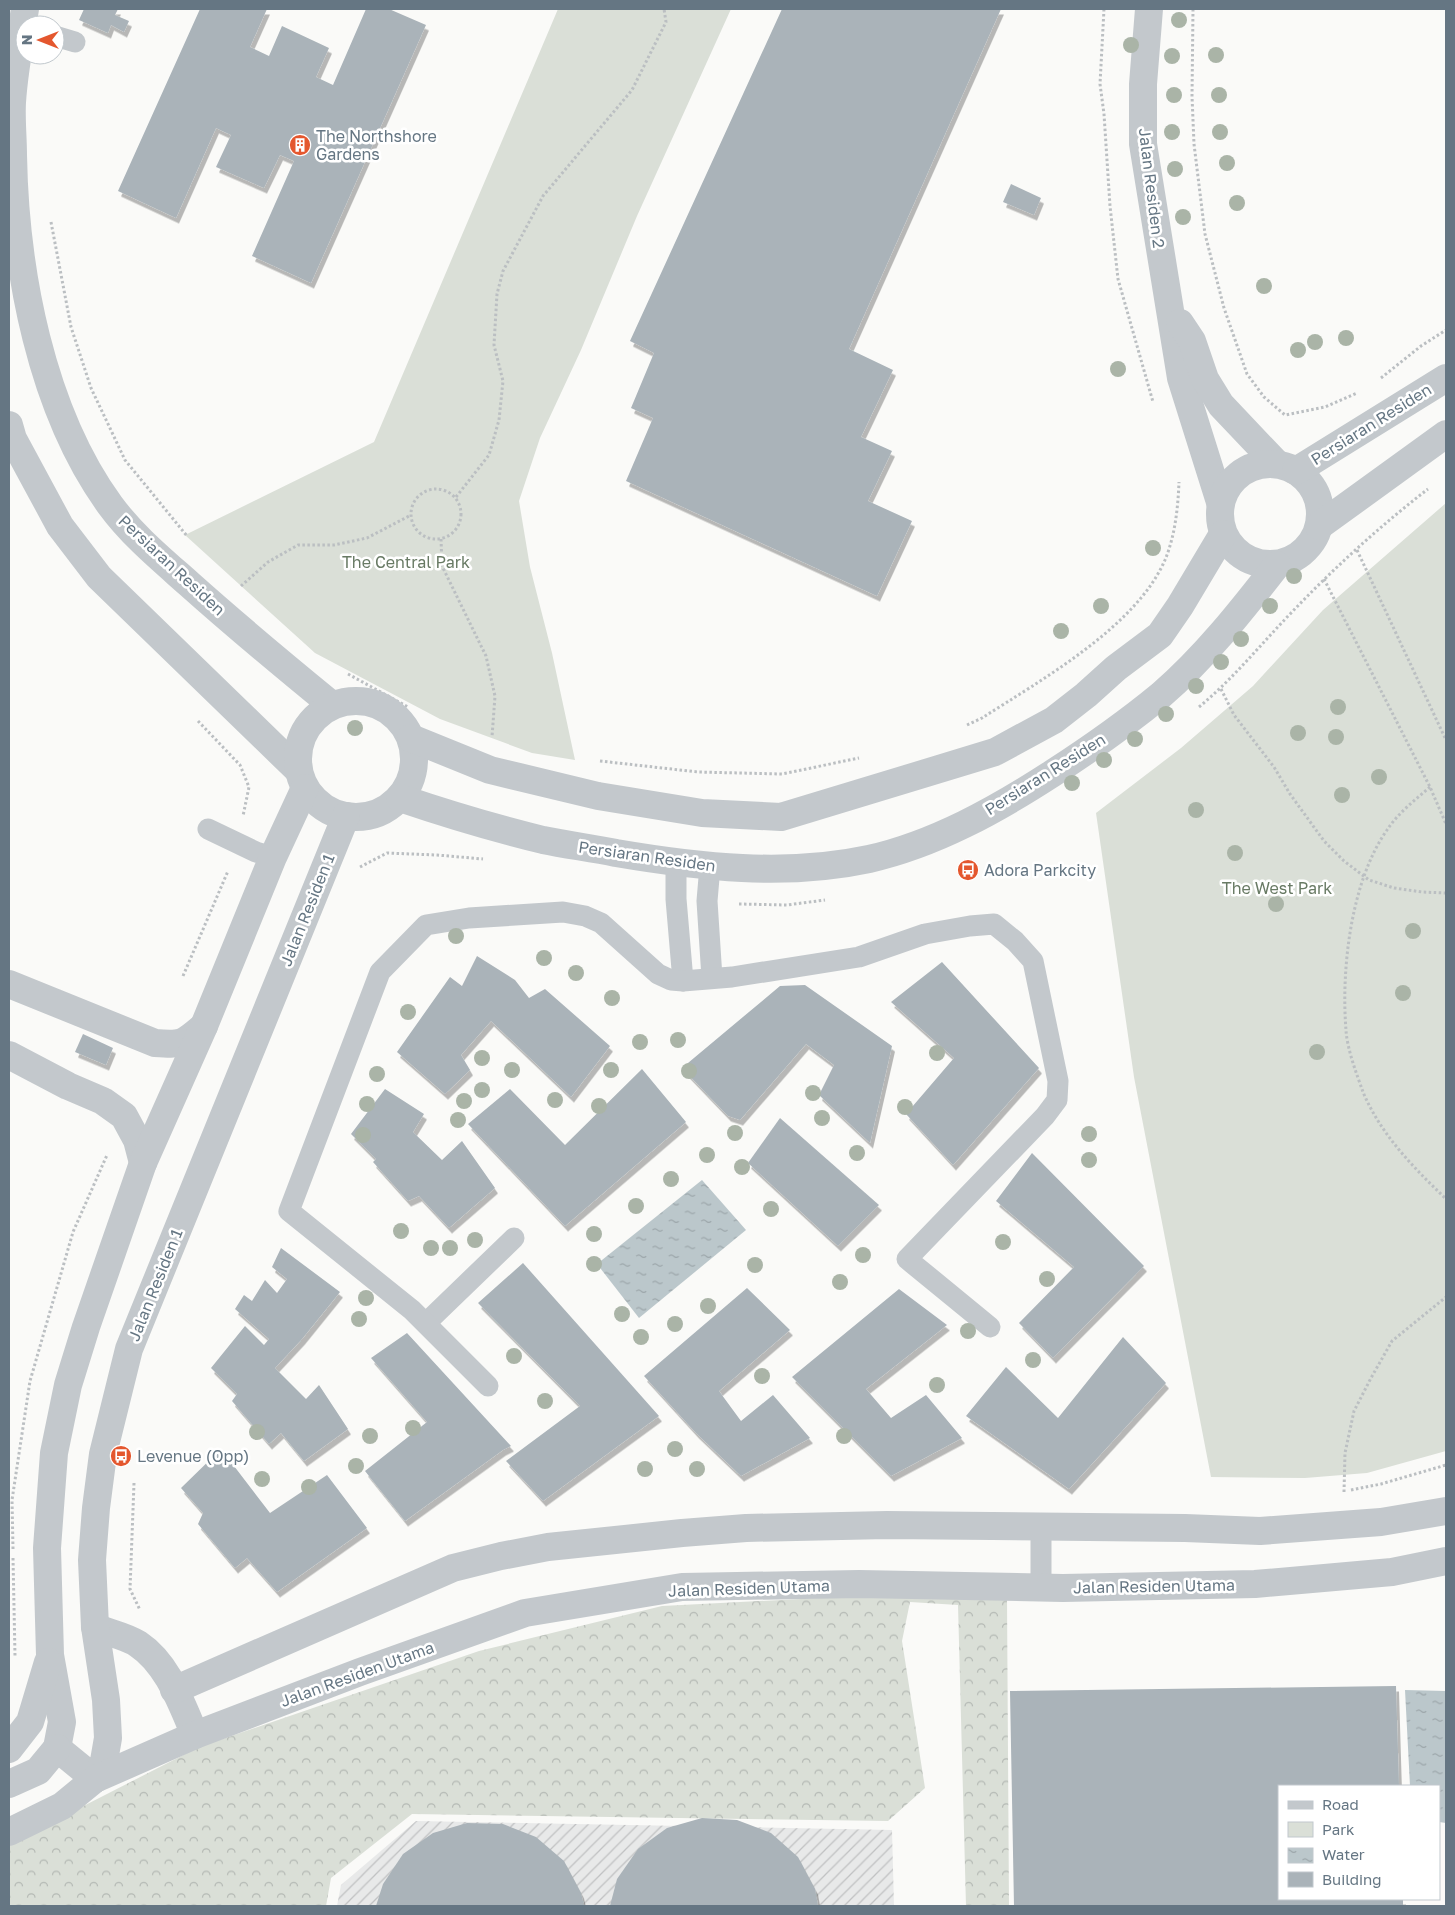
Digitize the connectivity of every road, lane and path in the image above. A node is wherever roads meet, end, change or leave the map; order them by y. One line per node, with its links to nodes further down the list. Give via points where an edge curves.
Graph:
1 (664, 9): 17 (path, via 666,22 632,90 543,196 503,271 496,294 494,345 503,381 499,420 489,454)
2 (1104, 9): 12 (path, via 1100,84 1118,279)
3 (1149, 9): 7 (street, Jalan Residen 2, via 1143,84 1143,144)
4 (1193, 9): 11 (path, via 1194,144 1206,234 1224,308 1247,374 1264,397 1285,415 1325,407)
5 (18, 65): 32 (street, Persiaran Residen, via 12,102 14,186 23,270 37,338 59,412 85,466 110,506 146,545 262,649)
6 (51, 220): 23 (path, via 71,328 90,388 125,460)
7 (1170, 307): 15 (street, Jalan Residen 2, via 1192,341 1206,379 1221,405); 18 (street, Jalan Residen 2, via 1181,378)
8 (1446, 330): 10 (path)
9 (1446, 378): 15 (street, Persiaran Residen)
10 (1374, 384)
11 (1359, 392)
12 (1153, 403)
13 (9, 425): 40 (street, via 60,526 99,577)
14 (1446, 434): 20 (street)
15 (1286, 467): 18 (street, via 1258,464 1241,472 1228,485); 20 (street, via 1308,481 1316,494)
16 (1179, 480): 34 (path, via 1177,516 1165,560 1147,591 1088,646 982,718)
17 (456, 498): 19 (path, via 445,491 429,490 416,499); 22 (path, via 461,508 459,525 448,537)
18 (1220, 502): 21 (street)
19 (411, 515): 22 (path, via 412,523 423,536); 28 (path, via 367,538 334,545 298,545 268,562)
20 (1319, 526): 25 (street, via 1311,544 1296,558)
21 (1223, 534): 25 (street, via 1245,559); 35 (street, via 1160,635 1054,720 995,752 781,817 702,813 598,796 490,770)
22 (441, 539): 37 (path, via 442,566 486,656 495,696)
23 (192, 541)
24 (1357, 550): 36 (path)
25 (1277, 565): 49 (street, Persiaran Residen, via 1215,640 1162,694 1077,758 1008,802 920,844 868,859 784,868)
26 (1324, 579): 41 (path)
27 (233, 580): 28 (path)
28 (240, 587): 29 (path)
29 (246, 593)
30 (345, 673): 33 (path)
31 (1221, 689): 50 (path, via 1234,715 1274,767 1324,842)
32 (332, 705): 35 (street, via 350,700 370,701 401,721); 40 (street, via 316,716 304,732 298,751)
33 (413, 709)
34 (965, 726)
35 (411, 738): 42 (street, via 413,769)
36 (1446, 740)
37 (491, 745)
38 (863, 756): 39 (path, via 782,774 698,772)
39 (594, 761)
40 (302, 779): 43 (street, via 316,801 330,811); 46 (street)
41 (1430, 787): 44 (path); 50 (path, via 1387,829)
42 (400, 798): 43 (street, via 384,810 366,817); 47 (street, Persiaran Residen, via 457,817 546,840)
43 (346, 816): 72 (street, Jalan Residen 1, via 129,1349 102,1454 92,1560)
44 (1446, 824)
45 (208, 829): 46 (lane)
46 (273, 858): 58 (street)
47 (676, 863): 49 (street, Persiaran Residen); 56 (lane)
48 (230, 866): 54 (path)
49 (710, 866): 55 (lane, via 707,901)
50 (1363, 876): 51 (path, via 1394,888); 61 (path, via 1356,901 1346,973 1346,1032 1364,1093 1380,1125 1404,1157)
51 (1446, 893)
52 (738, 904): 53 (path)
53 (787, 905)
54 (183, 976)
55 (712, 978): 56 (lane); 65 (lane, via 859,957 925,934 994,924 1033,960 1058,1081 1058,1100 906,1259)
56 (683, 980): 64 (lane, via 671,980 658,974 601,923 563,912 469,918 426,925 380,972 289,1211)
57 (9, 984): 58 (street, via 155,1043 176,1045)
58 (204, 1026): 60 (street)
59 (9, 1055): 60 (street, via 102,1101 124,1116 137,1140)
60 (143, 1162): 73 (street, via 68,1385 54,1453 47,1548)
61 (1446, 1199)
62 (514, 1238): 64 (lane)
63 (1446, 1297): 67 (path, via 1392,1341 1371,1378 1354,1411 1345,1453)
64 (426, 1323): 66 (lane)
65 (990, 1327)
66 (488, 1386)
67 (1344, 1492)
68 (1446, 1511): 69 (street, via 1382,1522 1260,1531)
69 (1042, 1527): 71 (lane); 74 (street, via 746,1528 539,1549 453,1568)
70 (1446, 1561): 71 (street, Jalan Residen Utama, via 1392,1572 1255,1584)
71 (1042, 1587): 75 (street, Jalan Residen Utama, via 859,1584 682,1587 525,1613)
72 (94, 1627): 74 (street, via 137,1643 155,1658); 78 (street, Jalan Residen 1, via 106,1700 108,1738 104,1761)
73 (50, 1655): 76 (street, via 62,1722); 77 (street, via 30,1722)
74 (174, 1690): 75 (street)
75 (195, 1735): 78 (street, Jalan Residen Utama)
76 (57, 1748): 78 (street); 79 (street, via 38,1771)
77 (9, 1749)
78 (95, 1779): 80 (street, Jalan Residen Utama, via 62,1806)
79 (9, 1784)
80 (9, 1832)

